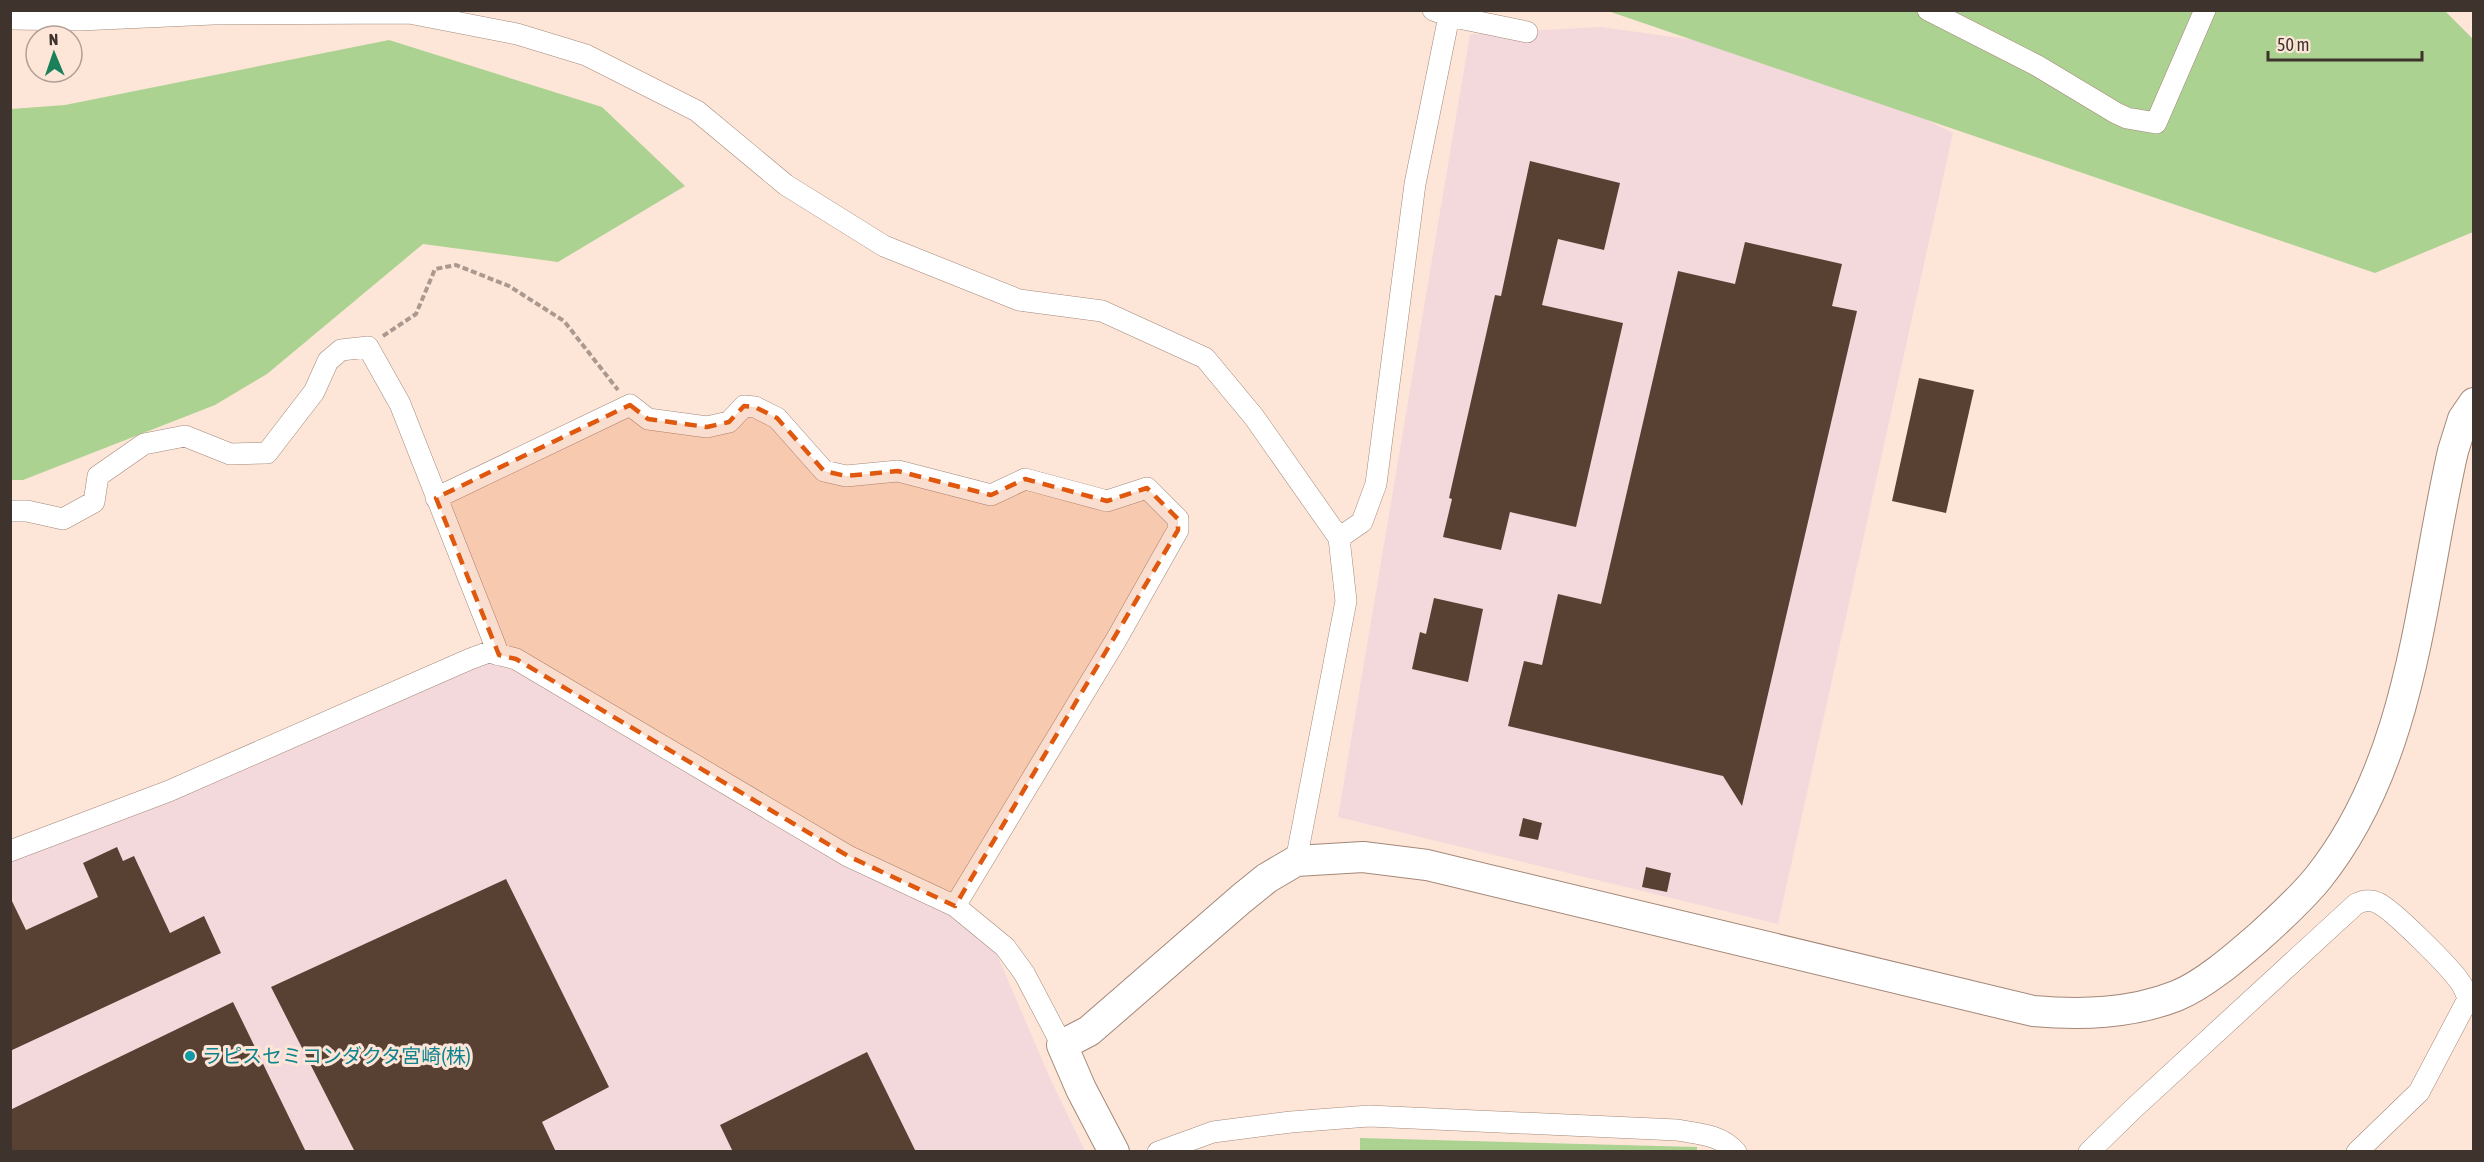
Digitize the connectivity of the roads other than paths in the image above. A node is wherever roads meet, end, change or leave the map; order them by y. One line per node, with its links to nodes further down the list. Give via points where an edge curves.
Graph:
1 (1928, 10): 2 (street, via 2116,113 2156,123)
2 (2205, 10)
3 (1441, 13): 5 (street); 9 (street, via 1376,484 1362,522)
4 (10, 19): 9 (street, via 409,13 518,34 586,55 697,111 786,185 884,246 1019,300 1102,312 1204,358 1254,417)
5 (1527, 32)
6 (2474, 403): 12 (street, via 2463,419 2453,451 2402,698 2370,794 2318,879 2247,947 2178,996 2106,1012 2033,1011 1427,865 1363,858)
7 (436, 498): 8 (street, via 400,404 368,347 341,350 328,361 314,392 267,453 230,454 185,436 144,444 98,476 94,502 63,519 27,511); 10 (street); 13 (street, via 630,405 648,419 707,427 729,422 744,406 755,406 777,418 824,471 846,476 898,471 991,495 1025,479 1107,501 1147,489 1178,519 1178,530)
8 (10, 512)
9 (1339, 538): 12 (street, via 1346,601)
10 (499, 654): 11 (street, via 489,652 470,659 169,791); 13 (street, via 516,659 848,856)
11 (10, 851)
12 (1296, 861): 14 (street, via 1267,878 1089,1031)
13 (955, 906): 14 (street, via 1005,948 1024,974)
14 (1062, 1045): 15 (street)
15 (1114, 1152)
16 (1158, 1152): 17 (street, via 1213,1132 1369,1116 1677,1130 1716,1137 1728,1142)
17 (1736, 1152)
18 (2089, 1152): 19 (street, via 2356,904 2370,900 2387,909 2460,980 2468,999 2419,1092)
19 (2357, 1152)

